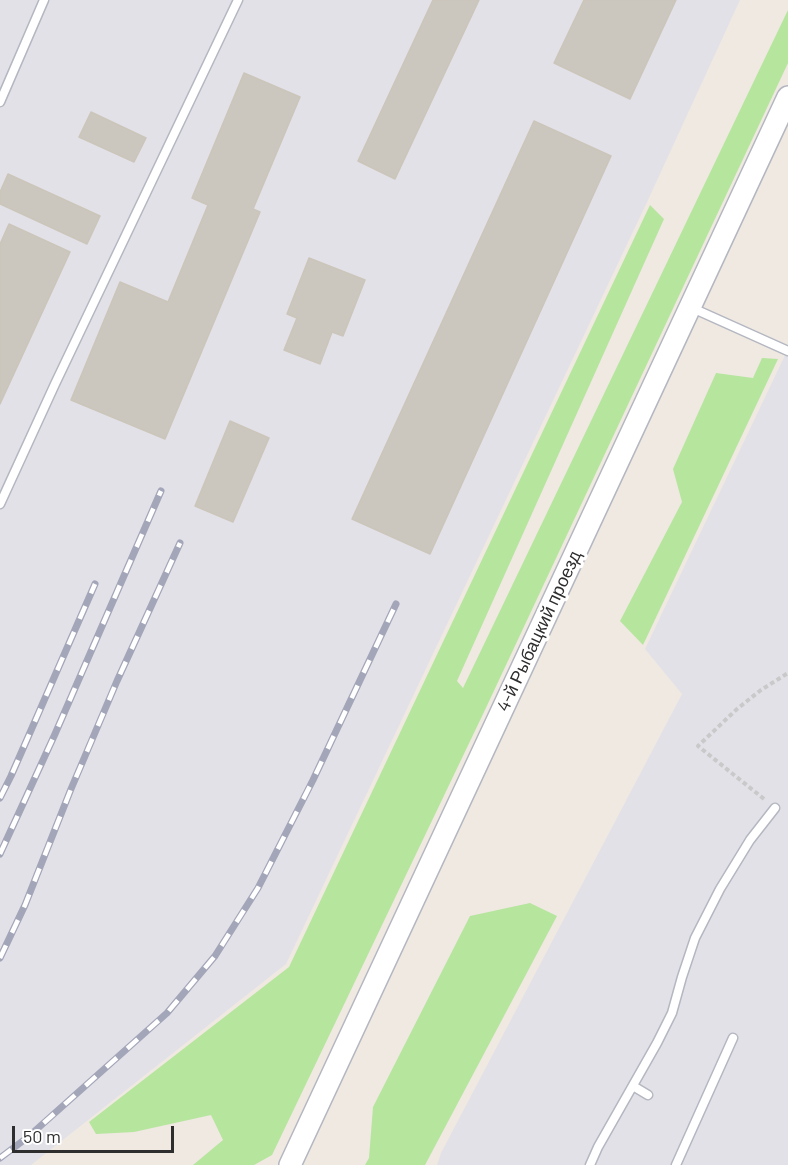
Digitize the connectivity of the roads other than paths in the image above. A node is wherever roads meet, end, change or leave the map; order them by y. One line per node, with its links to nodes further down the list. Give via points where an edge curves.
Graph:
1 (44, 0): 4 (lane)
2 (238, 0): 7 (lane)
3 (788, 97): 5 (street, 4-й Рыбацкий проезд)
4 (0, 102)
5 (690, 307): 6 (lane); 12 (street, 4-й Рыбацкий проезд)
6 (788, 351)
7 (0, 504)
8 (775, 808): 10 (lane, via 720,889 695,938 672,1013)
9 (733, 1038): 14 (lane)
10 (633, 1086): 11 (lane); 13 (lane)
11 (648, 1095)
12 (290, 1165)
13 (590, 1165)
14 (676, 1165)

